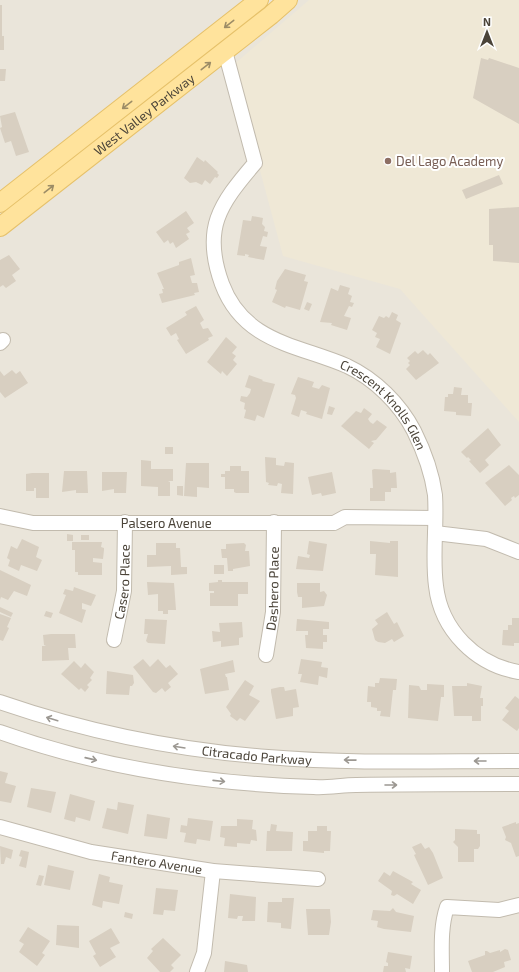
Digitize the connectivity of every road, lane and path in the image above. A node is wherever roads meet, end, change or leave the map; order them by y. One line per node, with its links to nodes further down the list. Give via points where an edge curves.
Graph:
1 (259, 0): 4 (main road, West Valley Parkway, one-way to 4)
2 (288, 0): 3 (main road, West Valley Parkway)
3 (225, 51): 5 (main road, West Valley Parkway, one-way to 3); 8 (street, Crescent Knolls Glen, via 255,164 222,205 215,222 214,255 223,286 249,324 297,349 347,366 367,377 396,404 410,422 426,459 434,494)
4 (2, 196): 5 (street)
5 (18, 213): 6 (main road, West Valley Parkway)
6 (0, 227)
7 (0, 516): 9 (street, Palsero Avenue, via 33,523)
8 (435, 518): 10 (street, Palsero Avenue, via 345,517 334,523); 11 (street, Crescent Knolls Glen)
9 (125, 522): 10 (street, Palsero Avenue); 13 (street, Casero Place, via 124,591)
10 (274, 522): 14 (street, Dashero Place, via 273,612)
11 (435, 533): 12 (street, via 486,539); 15 (street, Crescent Knolls Glen, via 436,586 446,619 464,645 477,655 491,664)
12 (519, 552)
13 (114, 640)
14 (266, 655)
15 (519, 672)
16 (0, 702): 18 (street, Citracado Parkway, one-way to 16, via 347,760 225,753 127,737 55,720)
17 (0, 732): 19 (street, one-way to 19, via 70,754 116,765 244,784 316,787)
18 (519, 761)
19 (519, 784)
20 (0, 827): 21 (street, Fantero Avenue, via 91,852)
21 (213, 871): 22 (street, Fantero Avenue); 24 (street, via 204,953)
22 (318, 879)
23 (519, 905): 25 (street, via 499,910 447,907 441,931)
24 (197, 972)
25 (442, 972)

